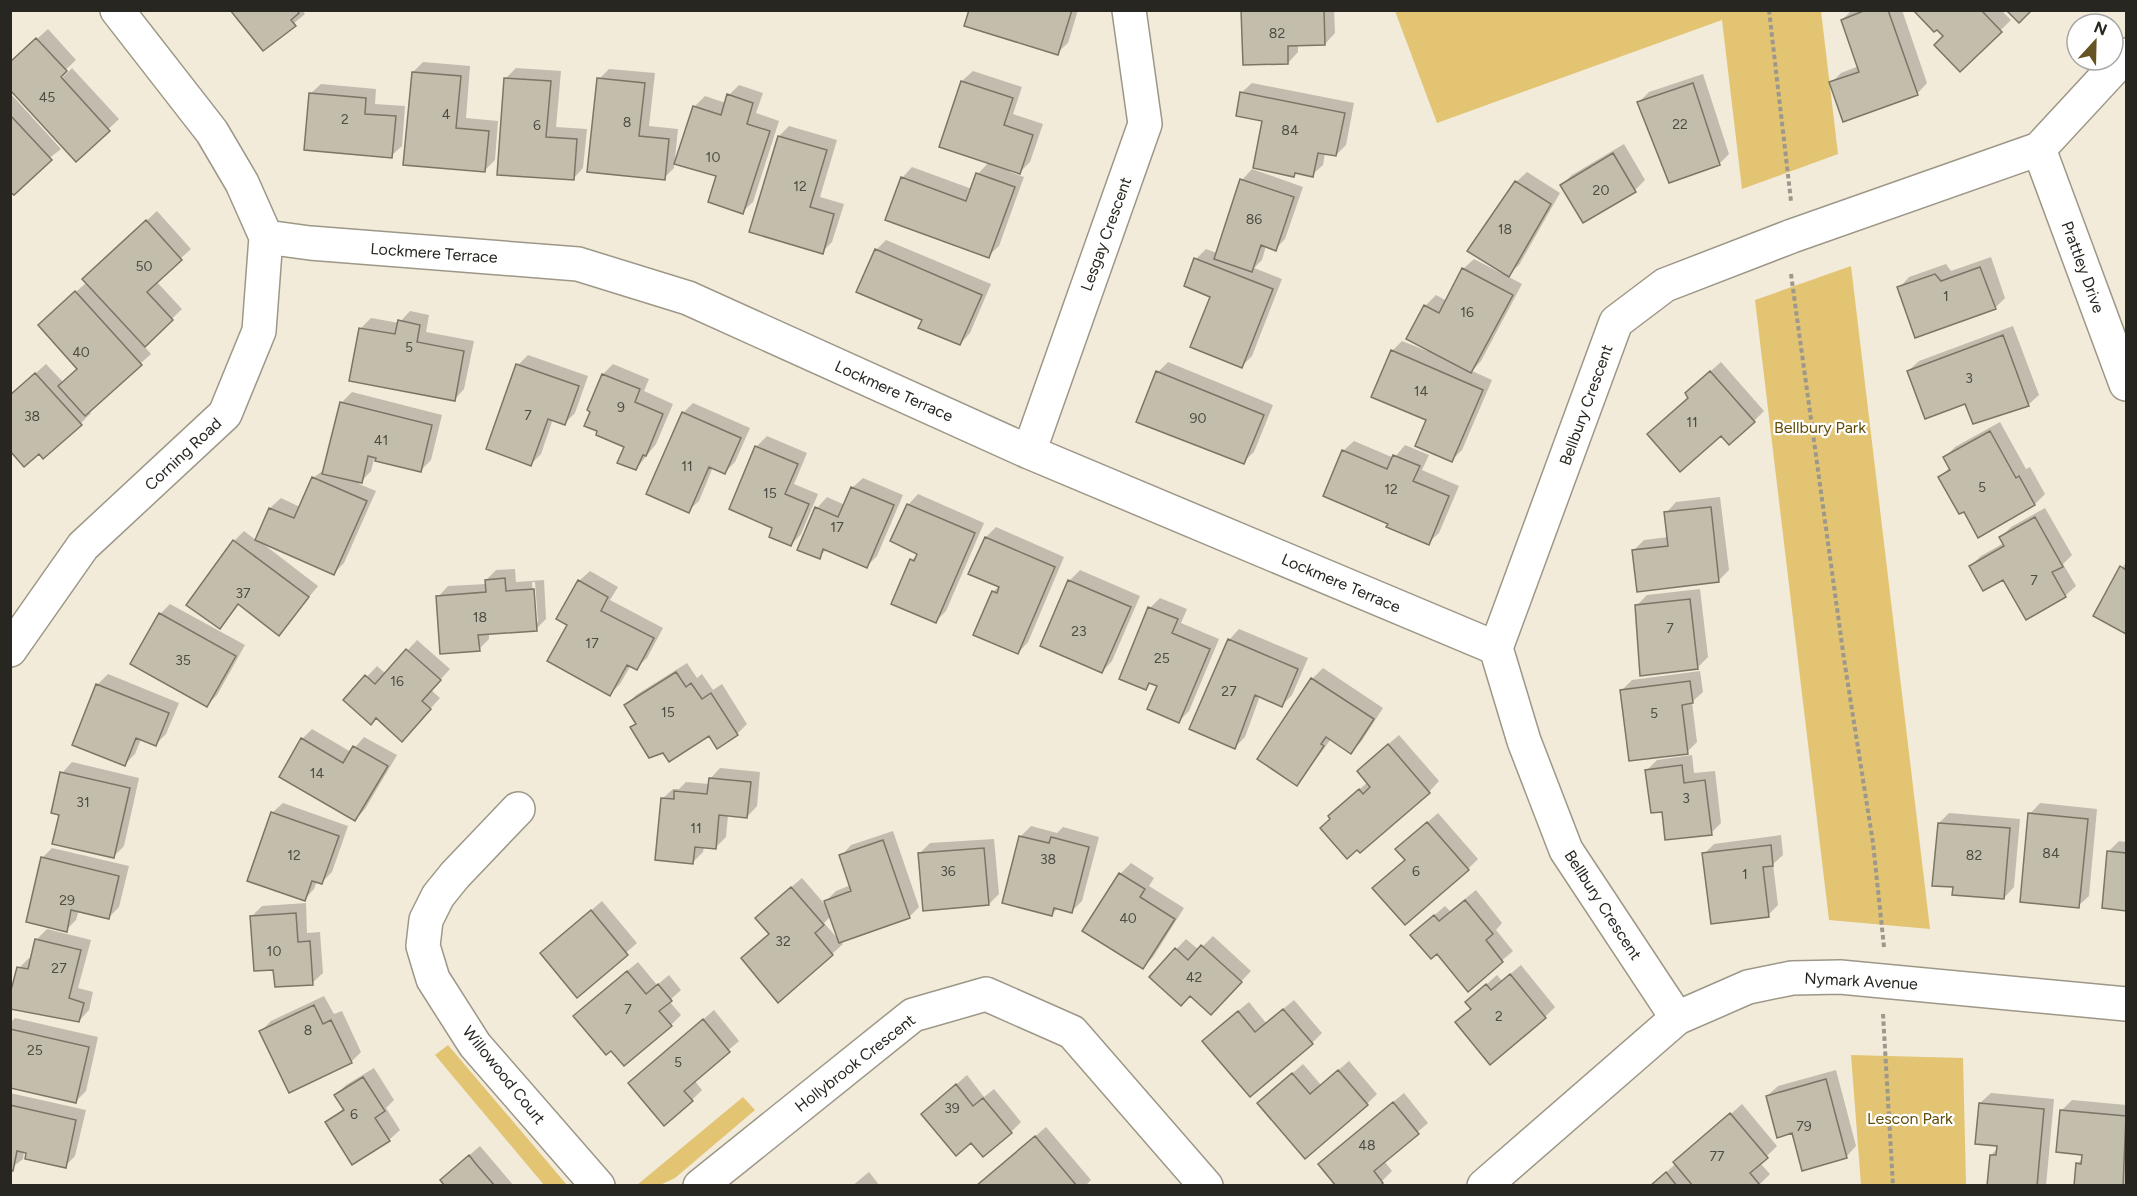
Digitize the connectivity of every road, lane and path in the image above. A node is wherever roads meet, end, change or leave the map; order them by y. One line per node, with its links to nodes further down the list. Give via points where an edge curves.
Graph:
1 (117, 10): 7 (street, Corning Road, via 212,132 242,183)
2 (1129, 10): 10 (street, Lesgay Crescent, via 1145,124)
3 (1769, 10): 6 (path)
4 (2127, 55): 5 (street, Bellbury Crescent)
5 (2039, 149): 9 (street, Prattley Drive); 11 (street, Bellbury Crescent, via 1665,285 1616,322)
6 (1791, 211)
7 (266, 237): 10 (street, Lockmere Terrace, via 578,264 688,298); 12 (street, Corning Road, via 259,331 225,414 83,546)
8 (1791, 270): 14 (path, via 1873,843)
9 (2127, 384)
10 (1029, 452): 11 (street, Lockmere Terrace)
11 (1496, 648): 17 (street, Bellbury Crescent, via 1524,741 1566,850)
12 (10, 650)
13 (518, 809): 18 (street, Willowood Court, via 438,896 426,920 423,946 433,979 475,1045)
14 (1884, 951)
15 (2127, 1004): 17 (street, Nymark Avenue, via 1872,980 1792,978 1748,987)
16 (1883, 1009): 22 (path)
17 (1677, 1018): 21 (street, Nymark Avenue)
18 (598, 1185)
19 (700, 1185): 20 (street, Hollybrook Crescent, via 913,1015 986,994 1072,1032)
20 (1206, 1185)
21 (1484, 1185)
22 (1893, 1185)

